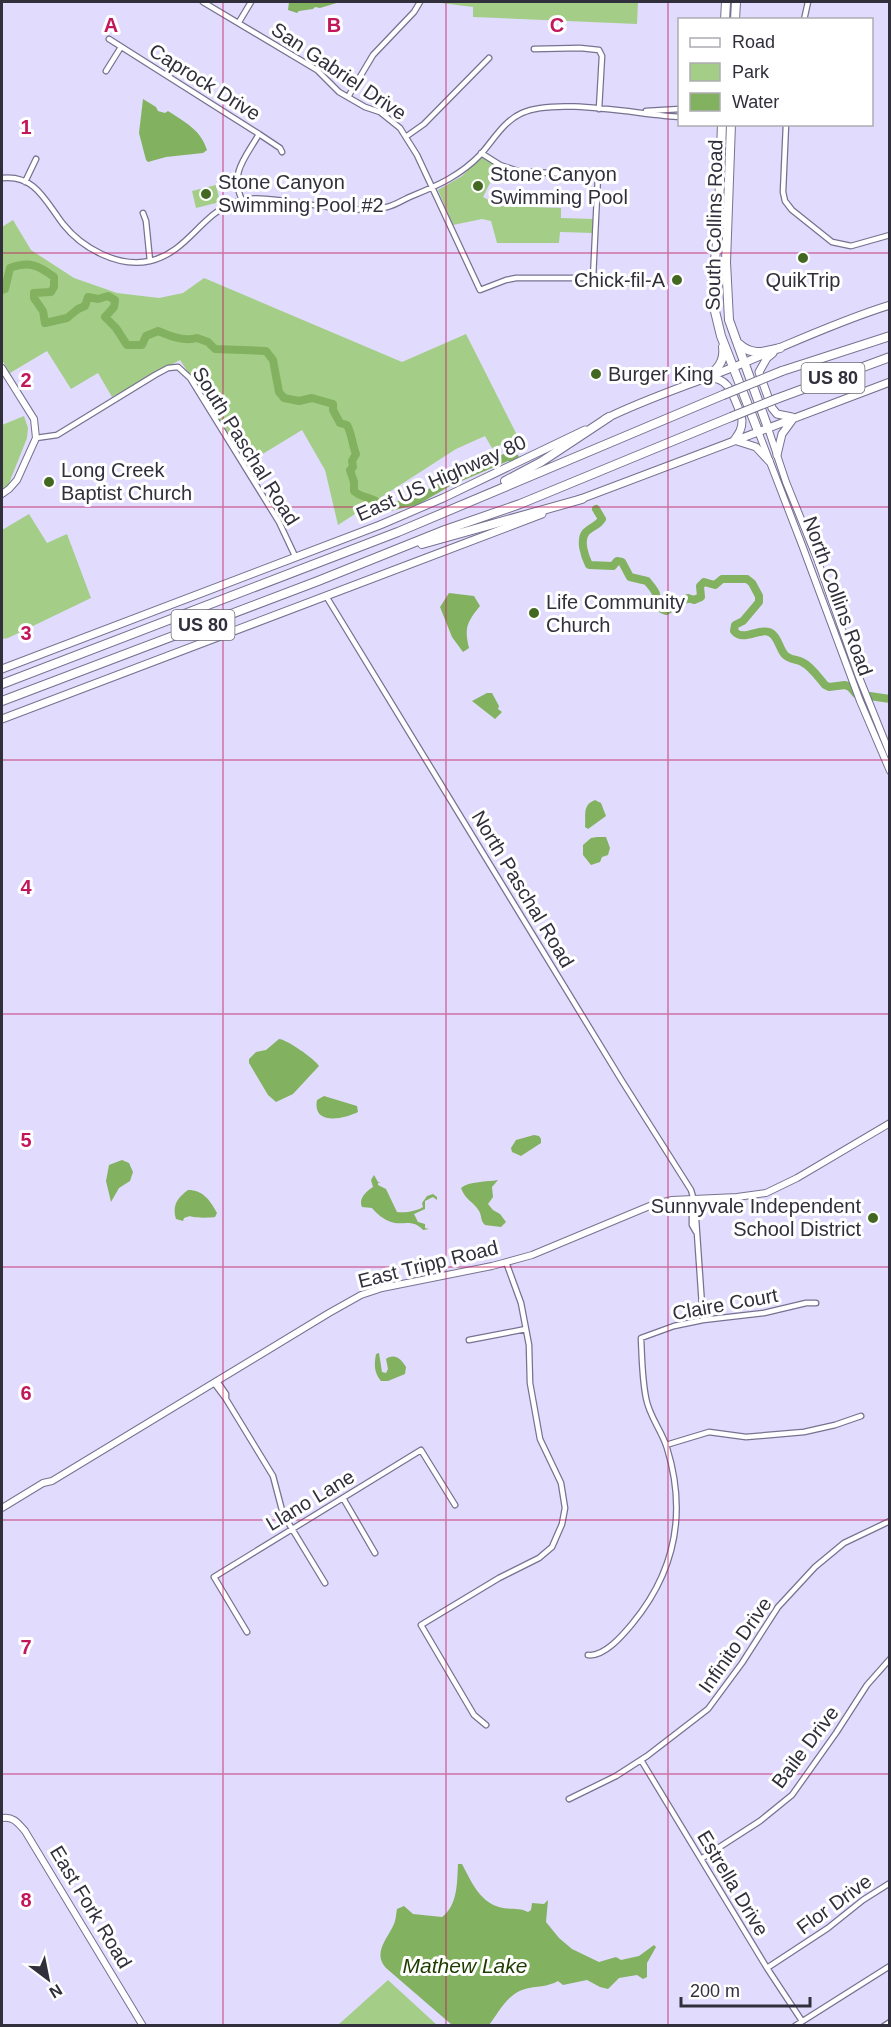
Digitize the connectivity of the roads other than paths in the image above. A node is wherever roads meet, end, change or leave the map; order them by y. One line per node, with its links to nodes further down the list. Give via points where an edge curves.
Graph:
1 (203, 2): 10 (street, San Gabriel Drive)
2 (251, 2): 10 (street)
3 (420, 2): 16 (street, via 373,55)
4 (726, 2): 7 (main road)
5 (735, 2): 8 (main road)
6 (808, 2): 9 (street)
7 (725, 18)
8 (735, 18)
9 (804, 18)
10 (239, 22): 16 (street, San Gabriel Drive, via 317,70)
11 (109, 39): 12 (street, Caprock Drive)
12 (121, 47): 15 (street); 24 (street, Caprock Drive)
13 (534, 50): 17 (street, via 599,50)
14 (489, 58): 25 (street, via 424,124)
15 (106, 71)
16 (348, 97): 25 (street, San Gabriel Drive, via 392,120)
17 (600, 109): 19 (street); 27 (street, via 547,107 523,112 503,127)
18 (678, 109): 19 (street)
19 (643, 112): 20 (street)
20 (678, 117)
21 (722, 126): 34 (main road, South Collins Road)
22 (731, 126): 36 (main road, South Collins Road)
23 (786, 126): 35 (street, via 783,192 792,210 832,242 846,246)
24 (259, 134): 26 (street, Caprock Drive); 32 (street, via 236,177)
25 (406, 136): 31 (street, San Gabriel Drive)
26 (282, 152)
27 (481, 153): 31 (street, via 460,173); 31 (street, San Gabriel Drive, via 518,171 598,176 593,278 516,278 480,290)
28 (36, 159): 30 (street)
29 (2, 178): 30 (street)
30 (26, 182): 37 (street, via 44,195 74,237 89,247 118,260)
31 (432, 188): 32 (street, via 377,209 262,198)
32 (242, 200): 37 (street, via 208,218 182,246)
33 (143, 213): 37 (street)
34 (718, 235): 36 (main road); 39 (main road, South Collins Road, via 712,283)
35 (890, 235)
36 (727, 236): 41 (main road, South Collins Road, via 729,320)
37 (150, 261)
38 (890, 305): 42 (main road, East US Highway 80)
39 (721, 336): 46 (main road, South Collins Road); 47 (main road, via 721,364)
40 (890, 336): 59 (highway, US 80, bridge, via 723,394)
41 (737, 343): 42 (main road, via 758,353); 44 (main road, South Collins Road)
42 (780, 348): 44 (main road, East US Highway 80); 50 (main road, via 767,358 759,372 772,408 777,414)
43 (890, 357): 60 (highway, US 80, bridge)
44 (744, 363): 46 (main road, East US Highway 80); 51 (main road, South Collins Road)
45 (2, 368): 53 (street, via 34,420)
46 (733, 368): 47 (main road, East US Highway 80); 52 (main road, South Collins Road)
47 (704, 378): 49 (main road, East US Highway 80); 54 (main road, via 716,378 730,389 742,419 741,431)
48 (890, 382): 50 (main road)
49 (609, 417): 59 (highway, via 541,462); 61 (main road, East US Highway 80, via 442,498)
50 (794, 417): 51 (main road); 55 (main road, via 782,434)
51 (768, 428): 52 (main road); 55 (street, North Collins Road)
52 (758, 431): 54 (main road); 56 (street, North Collins Road)
53 (36, 438): 57 (street, via 17,480); 61 (street, South Paschal Road, via 57,435 155,375 178,367 190,378 279,522)
54 (734, 441): 56 (main road, via 756,447); 58 (main road)
55 (777, 455): 62 (street, North Collins Road)
56 (769, 461): 63 (street, North Collins Road)
57 (2, 494)
58 (582, 499): 60 (highway); 64 (main road)
59 (398, 532): 66 (highway, US 80)
60 (404, 547): 67 (highway, US 80)
61 (295, 556): 65 (main road, East US Highway 80)
62 (829, 592): 63 (street); 69 (street, North Collins Road, via 872,711)
63 (820, 595): 69 (street, North Collins Road, via 860,701)
64 (326, 596): 68 (main road); 73 (street, North Paschal Road)
65 (2, 669)
66 (2, 684)
67 (2, 701)
68 (2, 719)
69 (872, 721): 70 (street, North Collins Road); 71 (street, North Collins Road)
70 (890, 754)
71 (890, 771)
72 (890, 1123): 73 (street, East Tripp Road, via 766,1193)
73 (693, 1197): 74 (street, East Tripp Road, via 652,1206); 76 (street, via 692,1225 696,1233)
74 (506, 1262): 77 (street); 79 (street, East Tripp Road, via 361,1295)
75 (816, 1303): 76 (street, Claire Court)
76 (703, 1320): 81 (street, Claire Court, via 641,1338 646,1400)
77 (526, 1329): 78 (street); 92 (street, via 540,1439 561,1483 565,1508 562,1524 552,1547 539,1558 421,1625 474,1715)
78 (469, 1340)
79 (215, 1382): 84 (street, East Tripp Road); 86 (street, via 226,1394 273,1476)
80 (861, 1416): 81 (street, via 804,1432 746,1437 709,1432)
81 (666, 1445): 90 (street, via 675,1478 678,1513 673,1549 660,1583 638,1618 603,1651)
82 (343, 1498): 83 (street, Llano Lane, via 422,1450); 86 (street, Llano Lane); 87 (street)
83 (455, 1505)
84 (2, 1508)
85 (890, 1521): 93 (street, Infinito Drive, via 844,1543 815,1567 778,1607 708,1709)
86 (291, 1529): 88 (street); 89 (street, Llano Lane, via 214,1577)
87 (375, 1552)
88 (325, 1582)
89 (247, 1632)
90 (588, 1655)
91 (890, 1659): 96 (street, Baile Drive, via 867,1685 792,1795)
92 (486, 1725)
93 (641, 1760): 94 (street, Infinito Drive); 96 (street, Estrella Drive)
94 (569, 1799)
95 (2, 1818): 102 (street, East Fork Road, via 16,1820 25,1831)
96 (701, 1859): 99 (street, Estrella Drive)
97 (890, 1883): 99 (street, Flor Drive)
98 (890, 1966): 100 (street)
99 (767, 1968): 100 (street, Estrella Drive)
100 (802, 2021): 103 (street)
101 (890, 2022): 104 (street)
102 (143, 2025)
103 (795, 2025)
104 (884, 2025)

